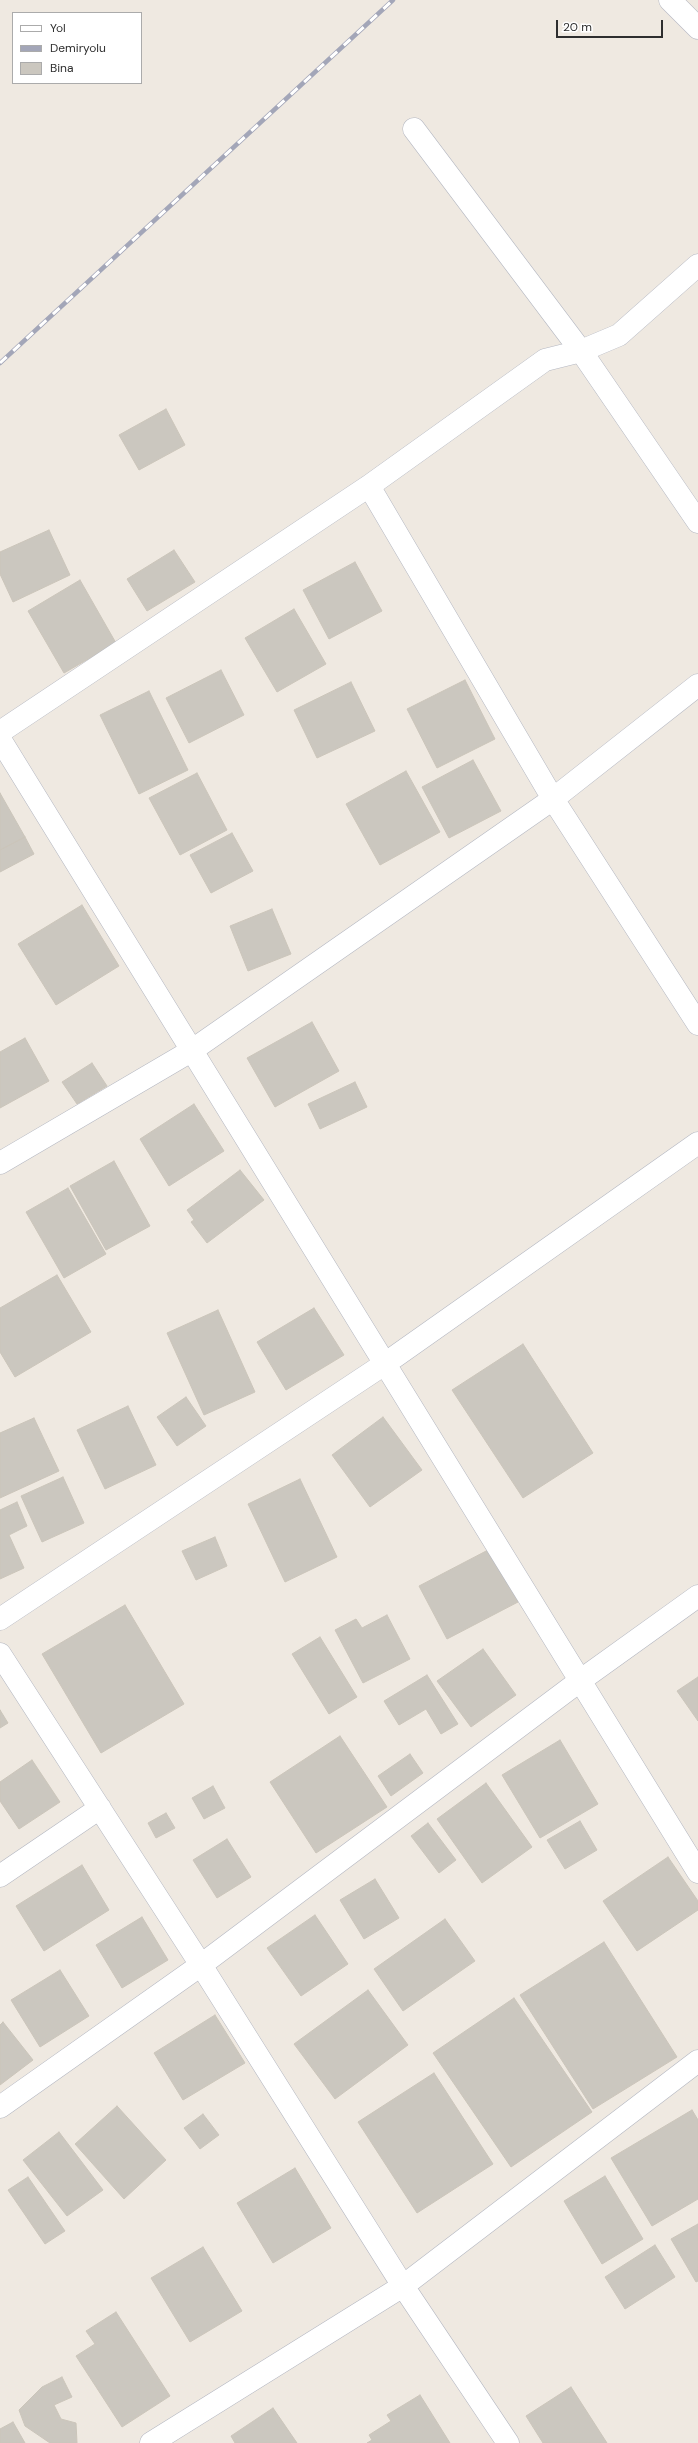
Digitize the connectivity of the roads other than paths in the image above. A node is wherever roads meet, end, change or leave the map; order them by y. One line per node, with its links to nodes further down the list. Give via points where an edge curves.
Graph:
1 (670, 0): 2 (street)
2 (698, 28)
3 (414, 129): 5 (street)
4 (698, 264): 5 (street, via 619,335)
5 (581, 351): 6 (street, via 545,360); 7 (street)
6 (369, 486): 9 (street); 11 (street)
7 (698, 522)
8 (698, 685): 11 (street)
9 (0, 732)
10 (0, 739): 13 (street)
11 (553, 799): 12 (street); 13 (street)
12 (698, 1024)
13 (191, 1051): 15 (street); 16 (street)
14 (698, 1143): 16 (street)
15 (0, 1163)
16 (386, 1363): 18 (street); 20 (street)
17 (698, 1596): 20 (street)
18 (0, 1618)
19 (0, 1654): 21 (street)
20 (581, 1680): 22 (street); 24 (street)
21 (100, 1808): 23 (street); 24 (street)
22 (698, 1872)
23 (0, 1876)
24 (201, 1965): 26 (street); 27 (street)
25 (698, 2061): 27 (street)
26 (0, 2107)
27 (404, 2286): 28 (street); 29 (street)
28 (151, 2443)
29 (508, 2443)

